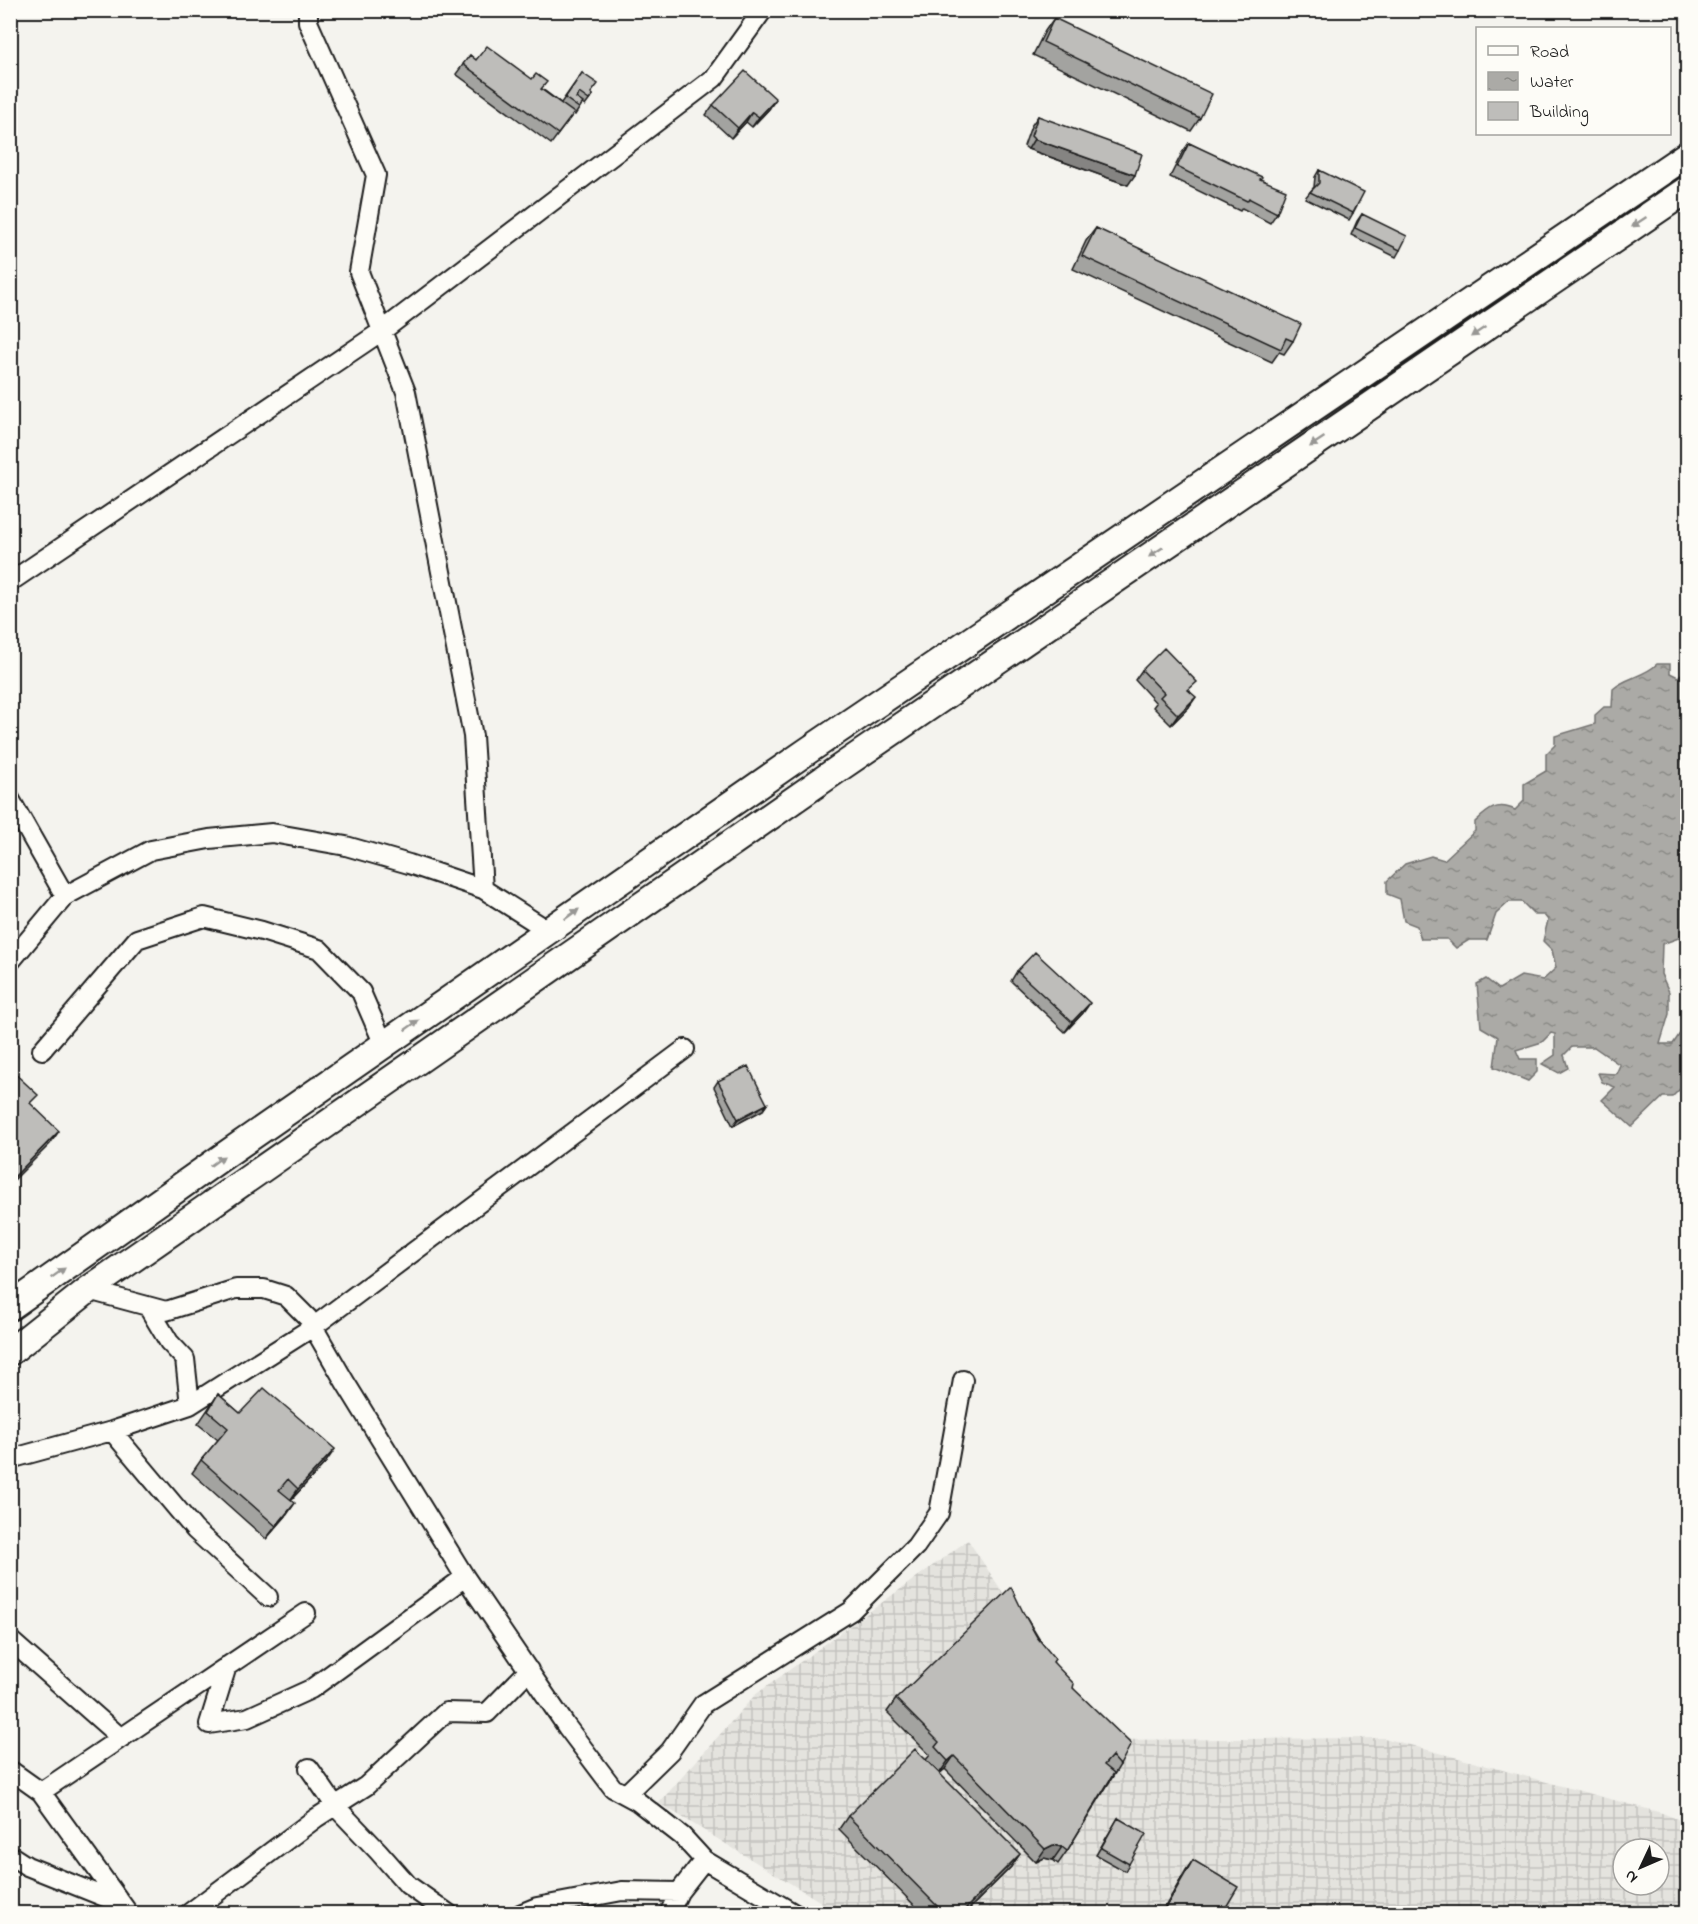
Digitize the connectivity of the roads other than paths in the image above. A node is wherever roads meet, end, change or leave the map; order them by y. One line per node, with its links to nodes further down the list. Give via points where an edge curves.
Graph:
1 (308, 10): 5 (street, via 308,22 376,175 359,272)
2 (763, 10): 5 (street, via 714,78)
3 (1688, 154): 10 (highway, one-way to 3)
4 (1688, 189): 15 (highway, one-way to 15, via 841,766)
5 (381, 331): 6 (street); 8 (street, via 406,392 473,736)
6 (10, 582)
7 (10, 799): 9 (street)
8 (483, 889): 9 (street, via 346,846 272,833 151,850); 10 (street)
9 (65, 896): 11 (street)
10 (549, 931): 12 (highway, one-way to 10)
11 (10, 962)
12 (384, 1045): 14 (street, via 361,992 319,949 204,917 137,939); 16 (highway, one-way to 12)
13 (685, 1049): 18 (street)
14 (42, 1050)
15 (88, 1290): 17 (street); 19 (highway)
16 (10, 1307)
17 (148, 1307): 18 (street, via 166,1311 236,1289 264,1289 286,1296); 21 (street, via 169,1342 185,1359)
18 (313, 1327): 21 (street); 24 (street)
19 (10, 1352)
20 (963, 1380): 34 (street, via 939,1513 916,1546 851,1611 703,1704 670,1751)
21 (190, 1405): 22 (street)
22 (112, 1431): 23 (street); 25 (street, via 195,1530)
23 (10, 1459)
24 (465, 1577): 28 (street, via 311,1689 247,1718 209,1724); 29 (street)
25 (268, 1597)
26 (306, 1613): 28 (street)
27 (10, 1640): 30 (street)
28 (227, 1666): 30 (street)
29 (529, 1670): 34 (street, via 613,1788); 35 (street, via 487,1713 446,1712 366,1786)
30 (121, 1738): 33 (street)
31 (309, 1768): 35 (street)
32 (10, 1770): 33 (street)
33 (41, 1792): 39 (street)
34 (626, 1794): 37 (street, via 682,1836)
35 (336, 1807): 40 (street); 41 (street, via 408,1885)
36 (10, 1855): 39 (street)
37 (704, 1860): 38 (street); 44 (street)
38 (679, 1892): 42 (street, via 622,1891 537,1907); 43 (street)
39 (125, 1909)
40 (188, 1914)
41 (449, 1914)
42 (520, 1914)
43 (669, 1914)
44 (795, 1914)

